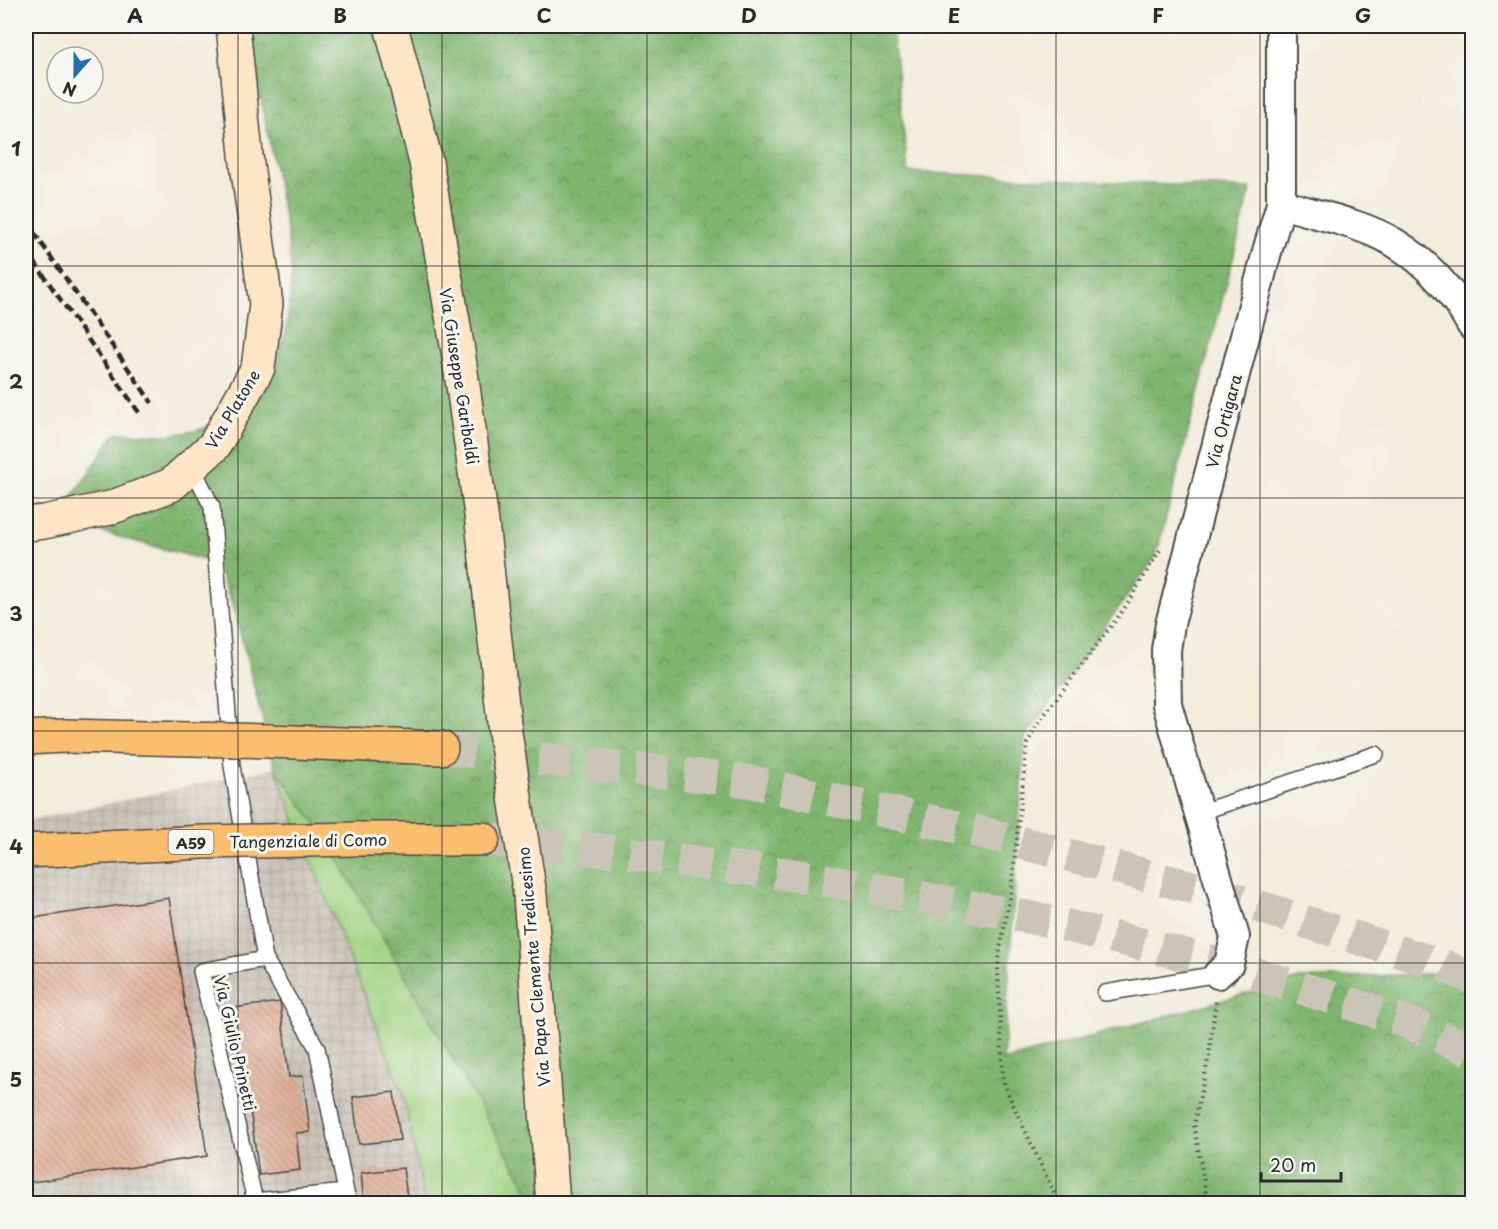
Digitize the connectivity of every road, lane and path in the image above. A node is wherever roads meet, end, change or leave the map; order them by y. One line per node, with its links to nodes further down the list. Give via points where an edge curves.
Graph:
1 (233, 26): 6 (street, Via Platone, via 266,304 258,368 214,446)
2 (391, 26): 9 (street, Via Giuseppe Garibaldi, via 426,162 458,351)
3 (1281, 26): 4 (street, Via Ortigara)
4 (1281, 204): 5 (street, via 1394,243 1444,283); 8 (street, Via Ortigara)
5 (1473, 326)
6 (192, 466): 7 (street, Via Platone, via 171,485 110,508); 16 (lane, via 213,507 232,766)
7 (26, 524)
8 (1191, 543): 13 (street, Via Ortigara, via 1170,624 1166,684 1167,704); 21 (path, via 1165,541 1124,609 1036,726 1027,744 998,970 1003,1079)
9 (505, 732): 20 (street, Via Papa Clemente Tredicesimo, via 530,895)
10 (26, 738): 11 (highway, bridge)
11 (441, 748)
12 (1376, 754): 13 (lane)
13 (1197, 813): 17 (street, Via Ortigara, via 1235,938 1229,964)
14 (483, 839): 15 (highway, Tangenziale di Como / A59, bridge, via 203,842)
15 (26, 851)
16 (265, 959): 19 (lane, Via Giulio Prinetti, via 317,1048); 19 (lane, Via Giulio Prinetti, via 201,971 255,1201)
17 (1218, 974): 18 (lane); 22 (path, via 1209,1054 1194,1125)
18 (1105, 993)
19 (348, 1198)
20 (553, 1203)
21 (1059, 1203)
22 (1208, 1203)

